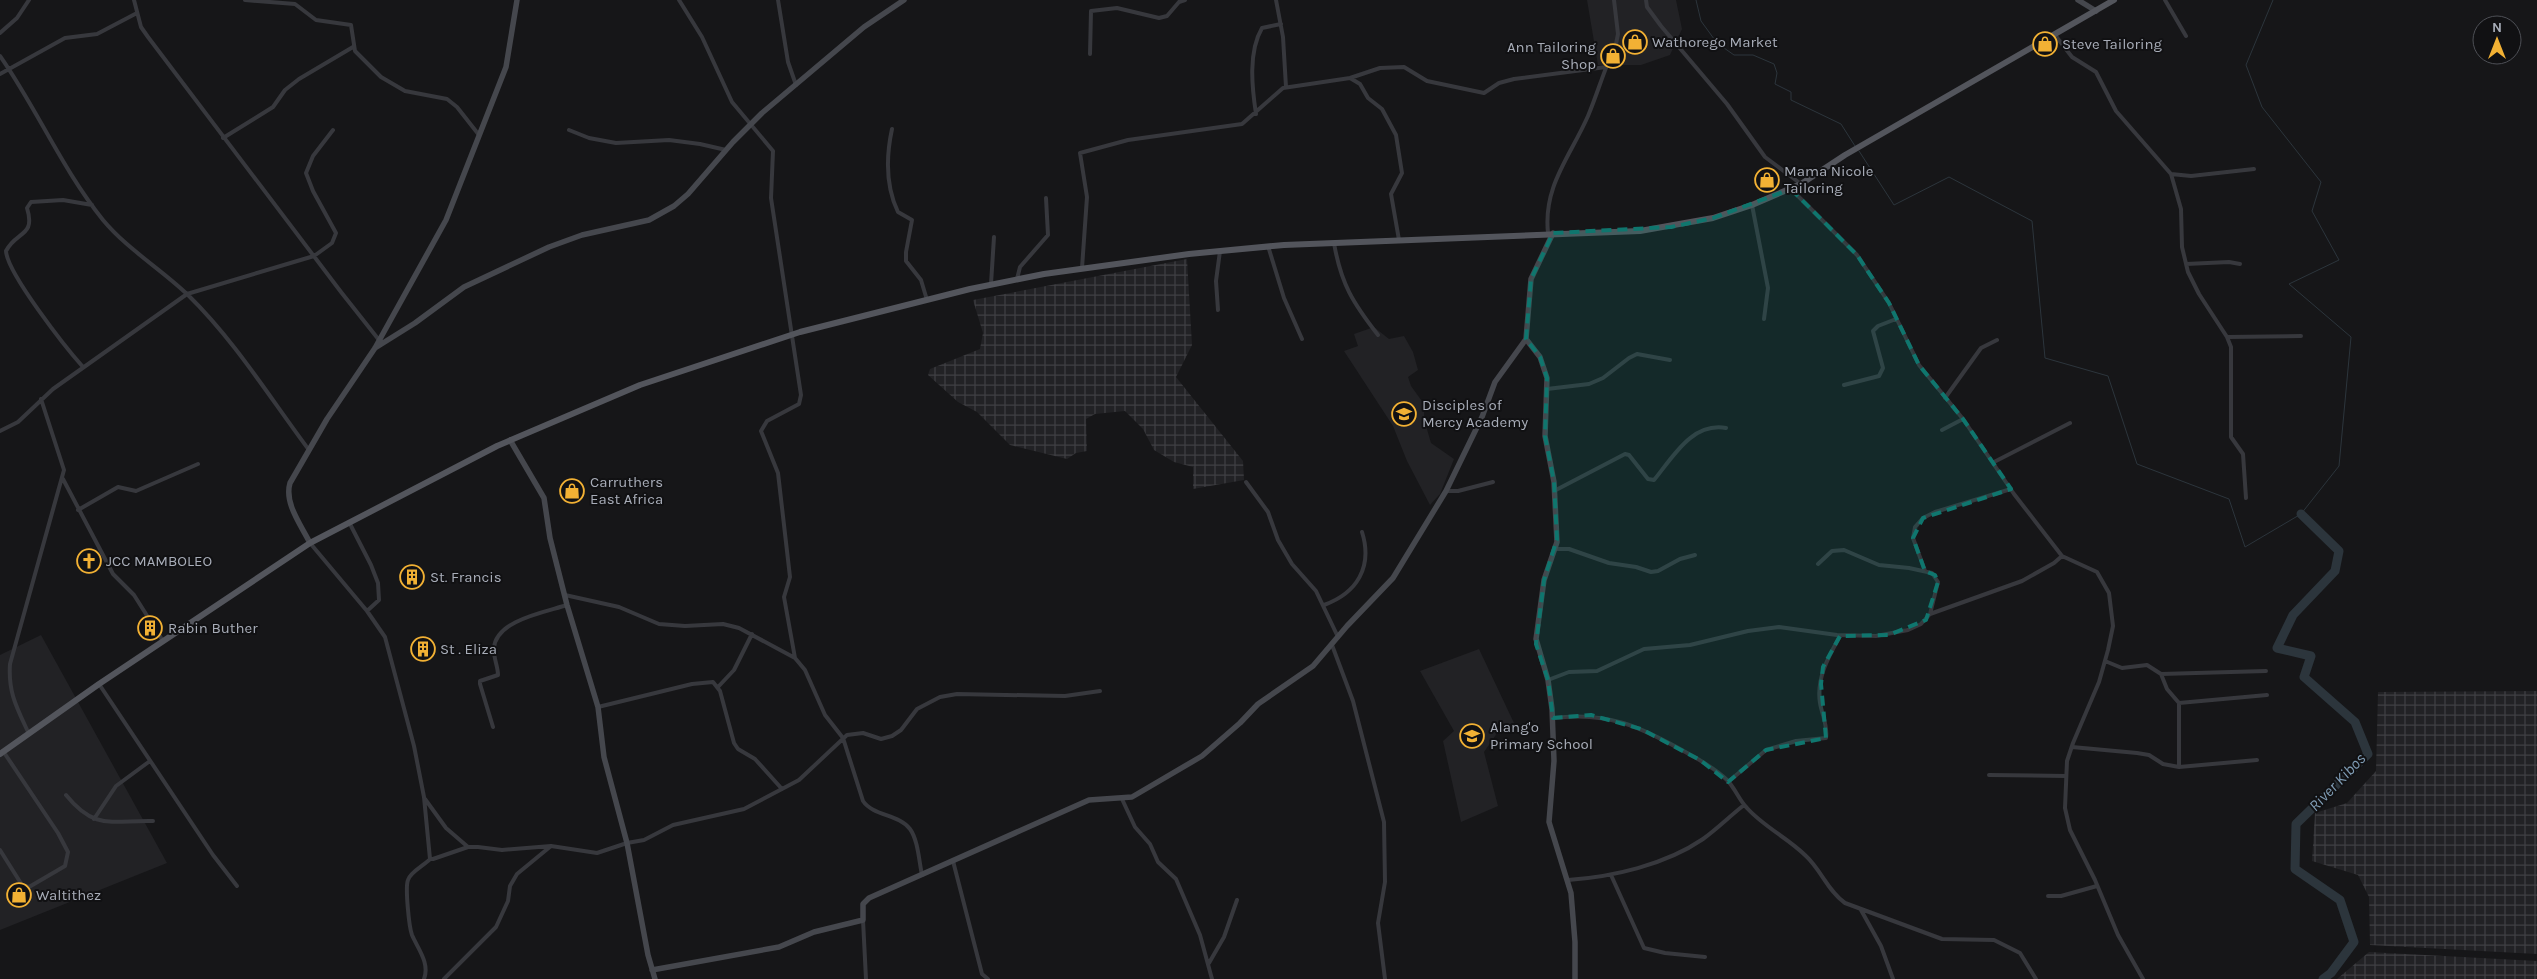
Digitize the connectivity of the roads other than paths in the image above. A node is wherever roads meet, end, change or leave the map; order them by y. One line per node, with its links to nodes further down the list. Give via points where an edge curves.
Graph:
1 (29, 0): 18 (street, via 17,18)
2 (134, 0): 16 (street)
3 (245, 0): 21 (street, via 294,4 316,20 350,25)
4 (517, 0): 35 (street, via 506,67)
5 (679, 0): 31 (street, via 702,37 732,102)
6 (778, 0): 28 (street, via 788,62)
7 (904, 0): 28 (street, via 864,28)
8 (1186, 0): 22 (street, via 1159,18 1117,8 1091,11)
9 (1276, 0): 17 (street)
10 (1614, 0): 24 (street, via 1617,39)
11 (1646, 0): 40 (street, via 1647,7 1661,26 1727,104 1761,153)
12 (2078, 0): 15 (street)
13 (2114, 0): 15 (main road)
14 (2165, 0): 20 (street)
15 (2096, 11): 19 (main road)
16 (137, 14): 25 (street, via 97,34 65,38); 36 (street, via 148,37)
17 (1281, 24): 29 (street); 30 (street, via 1262,28 1257,36 1252,86)
18 (0, 33)
19 (2055, 34): 39 (street, via 2072,57 2096,72 2116,111); 40 (main road)
20 (2186, 36)
21 (353, 47): 35 (street, via 381,78 391,84 446,99 457,107); 36 (street, via 299,79 285,90 273,107)
22 (1090, 54)
23 (0, 56): 25 (street)
24 (1606, 67): 27 (street, via 1514,79 1484,93 1427,81 1404,67 1380,68); 44 (street, via 1586,120 1563,161 1551,192 1546,212)
25 (9, 69): 26 (street); 42 (street, via 54,148)
26 (0, 74)
27 (1350, 78): 29 (street); 46 (street, via 1360,84 1368,98 1382,109 1396,135 1402,173 1391,194)
28 (796, 85): 31 (street)
29 (1286, 87): 30 (street, via 1276,92)
30 (1256, 114): 53 (street, via 1242,124 1128,140 1080,154 1087,197)
31 (750, 125): 37 (street); 61 (street, via 771,147 774,155 772,198)
32 (892, 129): 57 (street, via 887,155 889,182 896,209 912,220 906,262 921,280)
33 (332, 130): 50 (street, via 313,156 306,173 336,233 332,242)
34 (569, 130): 37 (street, via 616,143 684,141)
35 (479, 135): 67 (street, via 446,220)
36 (223, 138): 50 (street)
37 (726, 150): 69 (street, via 688,194 660,215 549,247 464,287)
38 (2254, 170): 39 (street, via 2191,176)
39 (2171, 174): 51 (street, via 2180,209)
40 (1796, 184): 43 (main road); 60 (street, via 1857,255)
41 (1046, 198): 54 (street, via 1048,235 1020,267)
42 (92, 205): 56 (street, via 115,234); 71 (street, via 52,200 31,202 27,208 29,227 6,251 11,266 50,327)
43 (1752, 205): 44 (main road, via 1713,218 1640,231); 59 (street, via 1768,288)
44 (1551, 233): 46 (main road); 66 (street, via 1531,279)
45 (994, 237): 55 (street)
46 (1399, 240): 47 (main road)
47 (1334, 243): 48 (main road); 62 (street, via 1339,272 1349,293)
48 (1268, 246): 49 (main road); 65 (street, via 1284,298)
49 (1220, 251): 53 (main road); 58 (street, via 1216,281)
50 (314, 256): 56 (street); 67 (street)
51 (2186, 264): 52 (street); 64 (street, via 2198,294)
52 (2240, 264)
53 (1082, 268): 54 (main road)
54 (1017, 279): 55 (main road)
55 (991, 284): 57 (main road)
56 (187, 294): 71 (street); 82 (street, via 235,348)
57 (927, 300): 61 (main road)
58 (1218, 310)
59 (1764, 319)
60 (1896, 319): 72 (street, via 1872,331 1883,368 1879,376); 74 (street, via 1919,365)
61 (791, 335): 81 (main road, via 640,385); 111 (street, via 801,395 799,404 767,421 761,431 778,473 790,577 784,597)
62 (1378, 335)
63 (2301, 336): 64 (street)
64 (2227, 337): 91 (street, via 2230,347 2231,437 2243,454)
65 (1302, 339)
66 (1526, 339): 73 (street, via 1540,357); 89 (street, via 1500,372)
67 (380, 340): 69 (street)
68 (1997, 340): 74 (street, via 1981,348)
69 (375, 348): 82 (street)
70 (1670, 360): 73 (street, via 1637,354 1589,384)
71 (83, 367): 75 (street)
72 (1844, 385)
73 (1547, 390): 90 (street, via 1545,436)
74 (1945, 398): 76 (street)
75 (42, 399): 80 (street, via 18,422); 85 (street, via 62,462)
76 (1963, 419): 79 (street); 83 (street)
77 (2070, 423): 83 (street)
78 (1726, 428): 90 (street, via 1710,427 1695,433 1654,480 1648,479 1626,454)
79 (1942, 430)
80 (0, 431)
81 (510, 440): 93 (main road); 101 (street, via 544,498 550,538)
82 (309, 450): 95 (street, via 289,488 292,507)
83 (1994, 462): 88 (street)
84 (198, 464): 92 (street, via 136,491 118,487)
85 (63, 479): 92 (street); 124 (street, via 51,510 10,664 12,697)
86 (1246, 482): 103 (street, via 1268,512 1278,540 1292,564)
87 (1493, 482): 89 (street)
88 (2011, 489): 98 (street); 100 (street, via 1923,518 1915,528 1913,538)
89 (1446, 491): 108 (street, via 1393,578)
90 (1554, 491): 96 (street)
91 (2246, 498)
92 (78, 510): 109 (street, via 113,574 134,595)
93 (349, 522): 95 (main road); 104 (street, via 378,583 379,600)
94 (1362, 532): 103 (street, via 1367,555 1359,576 1344,596)
95 (310, 543): 104 (street); 109 (main road)
96 (1555, 550): 97 (street, via 1569,549 1609,563 1651,572 1658,572 1680,559); 115 (street, via 1544,580 1536,639)
97 (1695, 555)
98 (2062, 556): 105 (street, via 2022,581); 112 (street, via 2097,572 2109,593 2112,626)
99 (1818, 564): 100 (street, via 1832,551 1844,550 1879,565)
100 (1924, 571): 105 (street, via 1935,575 1938,582)
101 (565, 595): 102 (street); 106 (street, via 618,606 659,624 723,624)
102 (567, 605): 121 (street); 123 (street, via 510,624 496,642 498,675 480,682)
103 (1324, 605): 108 (street)
104 (367, 611): 136 (street, via 385,638)
105 (1930, 614): 107 (street, via 1921,624 1908,630 1876,636)
106 (752, 634): 111 (street); 117 (street, via 734,670)
107 (1840, 636): 115 (street, via 1794,628 1734,633 1690,645 1644,649 1597,671 1569,672); 133 (street, via 1823,667 1820,702 1826,738 1796,741 1766,750)
108 (1338, 637): 110 (street)
109 (163, 641): 116 (main road)
110 (1332, 645): 137 (street, via 1308,670 1258,704 1202,756 1132,798); 165 (street, via 1353,701 1384,822 1384,882 1378,923)
111 (795, 658): 125 (street, via 805,670 824,715)
112 (2105, 661): 114 (street, via 2122,668 2147,665); 126 (street)
113 (2266, 671): 114 (street)
114 (2161, 674): 120 (street, via 2167,689)
115 (1548, 680): 122 (street)
116 (99, 684): 124 (main road); 129 (street)
117 (718, 688): 121 (street, via 714,682 692,684); 134 (street, via 734,743 756,759)
118 (1100, 691): 125 (street, via 1065,696 940,696 916,709 901,730 892,736 875,738 863,733)
119 (2267, 695): 120 (street)
120 (2179, 703): 130 (street)
121 (598, 707): 141 (street, via 604,757)
122 (1553, 718): 133 (street, via 1591,715 1641,729 1700,760); 149 (street, via 1554,761 1548,822)
123 (493, 727)
124 (29, 734): 127 (main road)
125 (843, 738): 134 (street, via 812,769); 147 (street, via 863,801 910,828)
126 (2072, 747): 130 (street, via 2149,755 2163,764); 132 (street)
127 (2, 753): 144 (street, via 58,834 68,852 68,860 66,866 29,887 22,885)
128 (2257, 760): 130 (street)
129 (150, 762): 139 (street, via 116,786); 150 (street)
130 (2179, 767)
131 (1989, 775): 132 (street)
132 (2066, 776): 151 (street, via 2068,823)
133 (1728, 782): 138 (street)
134 (782, 789): 141 (street, via 744,809 673,825 644,840)
135 (66, 796): 139 (street, via 76,808)
136 (424, 797): 143 (street, via 438,818); 145 (street)
137 (1122, 799): 146 (street, via 1089,800); 157 (street, via 1135,827 1150,844 1158,862 1176,879)
138 (1744, 805): 148 (street, via 1703,839 1676,854); 154 (street, via 1806,856 1837,897)
139 (94, 819): 140 (street, via 108,824 131,820)
140 (153, 822)
141 (627, 843): 142 (street, via 597,853); 158 (street)
142 (551, 846): 143 (street, via 516,849); 160 (street, via 517,874 496,927)
143 (468, 847): 145 (street)
144 (0, 850)
145 (430, 859): 159 (street, via 410,876 407,885 412,934 426,965)
146 (953, 861): 147 (street); 163 (street, via 982,974)
147 (922, 875): 155 (street, via 865,901)
148 (1611, 875): 149 (street); 156 (street, via 1644,948)
149 (1568, 880): 166 (street, via 1574,913)
150 (237, 886)
151 (2097, 886): 152 (street, via 2061,896); 169 (street, via 2118,935)
152 (2048, 896)
153 (1237, 900): 157 (street, via 1224,937)
154 (1861, 910): 167 (street, via 1881,946); 168 (street, via 1942,940 1994,940 2020,954)
155 (863, 920): 158 (street, via 814,932 779,947); 162 (street)
156 (1705, 957)
157 (1209, 963): 164 (street)
158 (652, 970): 161 (street)
159 (424, 979)
160 (444, 979)
161 (655, 979)
162 (866, 979)
163 (988, 979)
164 (1212, 979)
165 (1385, 979)
166 (1574, 979)
167 (1893, 979)
168 (2036, 979)
169 (2143, 979)

